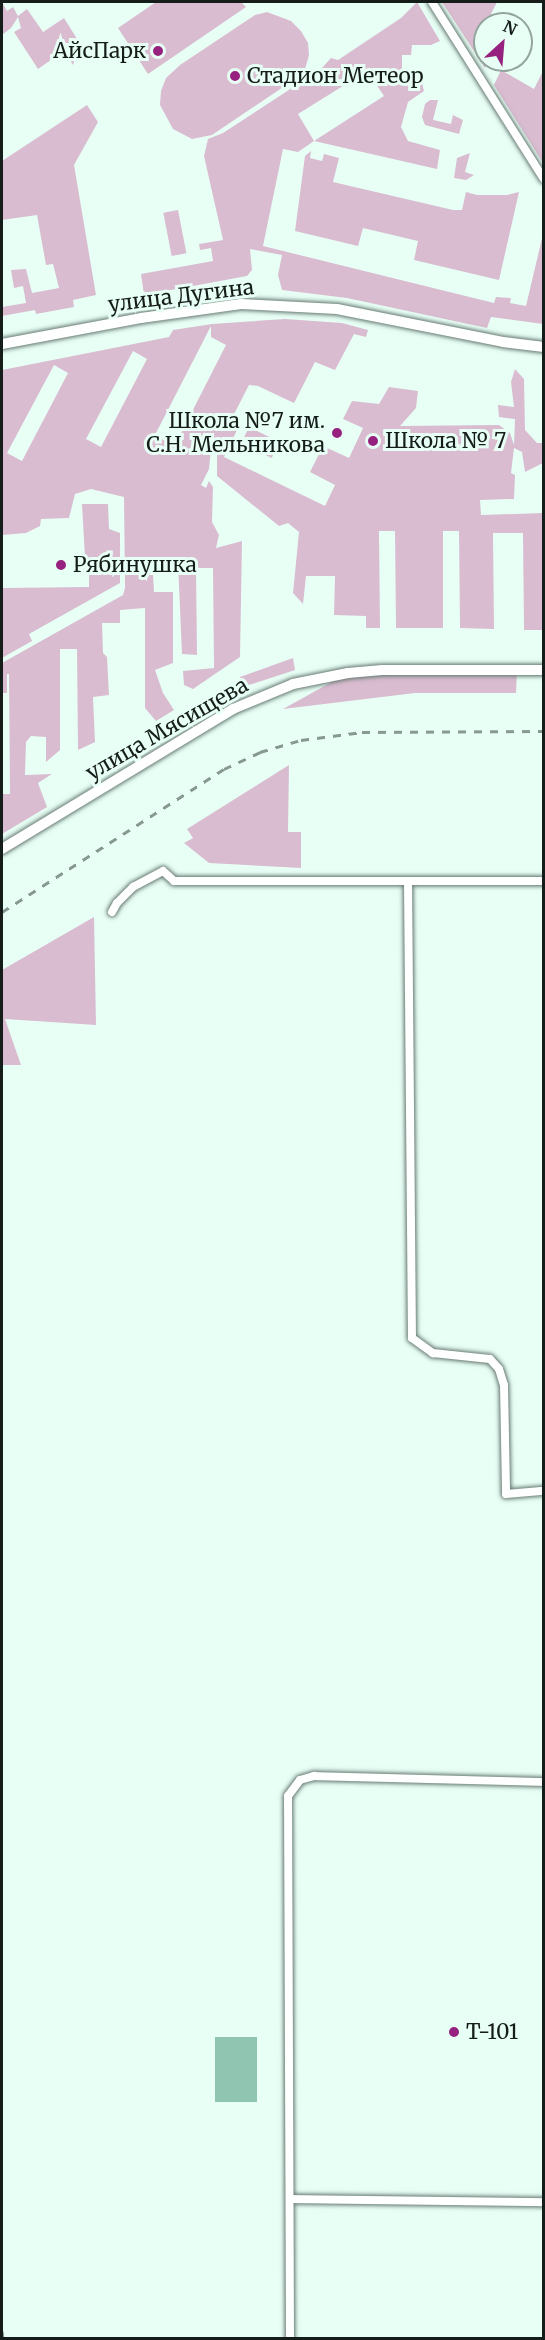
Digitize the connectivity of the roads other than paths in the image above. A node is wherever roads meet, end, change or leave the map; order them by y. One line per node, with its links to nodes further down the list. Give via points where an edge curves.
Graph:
1 (432, 2): 2 (street)
2 (543, 179)
3 (2, 344): 4 (main road, улица Дугина, via 241,304 337,309)
4 (543, 347)
5 (543, 670): 6 (main road, улица Мясищева, via 381,670 293,684 233,709)
6 (2, 849)
7 (408, 881): 8 (street); 9 (street, via 174,881 163,871 133,887); 10 (street, via 412,1338 434,1353 490,1359 499,1369 504,1385 506,1494)
8 (543, 881)
9 (112, 912)
10 (543, 1491)
11 (543, 1782): 12 (street, via 314,1776 293,1786 287,1808)
12 (290, 2199): 13 (street); 14 (street)
13 (543, 2202)
14 (290, 2338)

